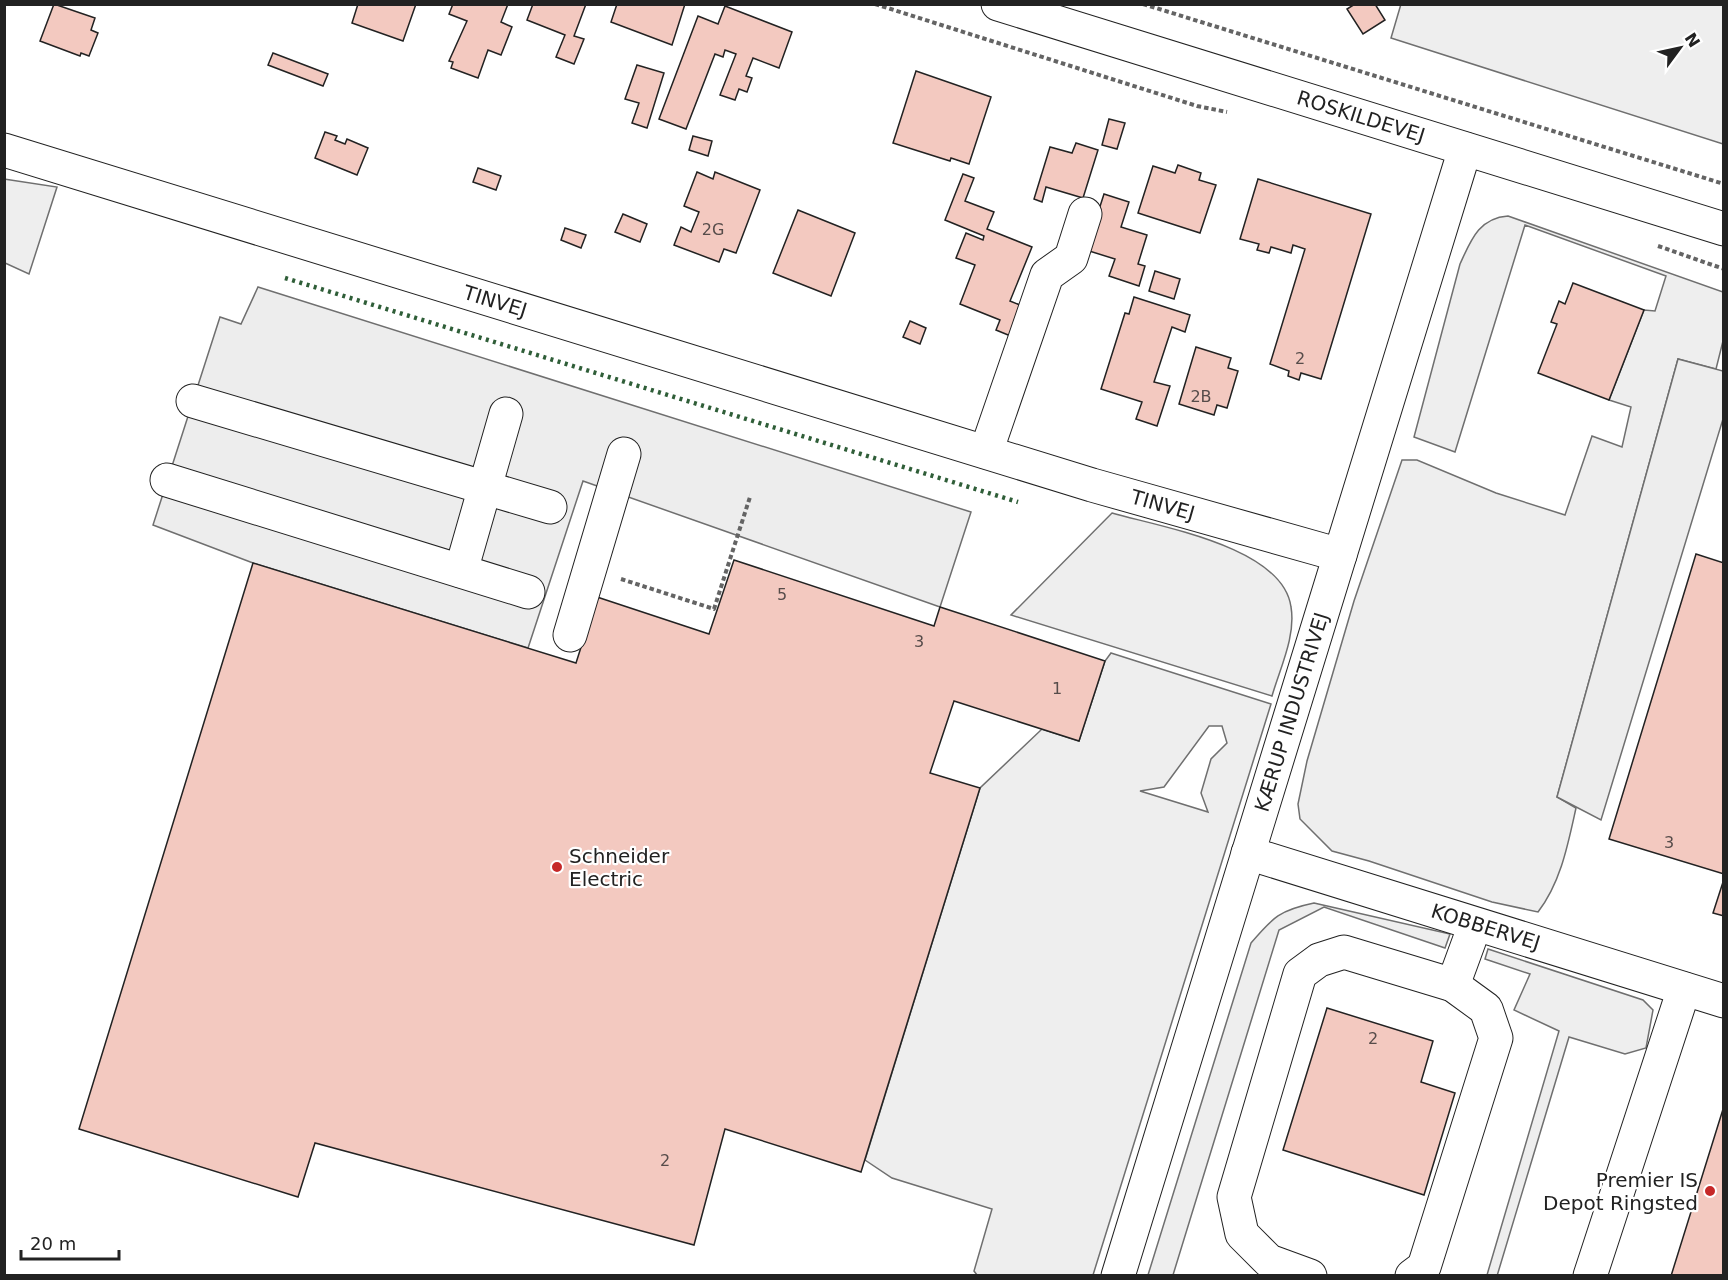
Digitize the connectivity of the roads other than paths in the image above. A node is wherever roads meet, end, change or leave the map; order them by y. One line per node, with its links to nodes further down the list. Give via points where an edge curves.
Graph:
1 (998, 4): 2 (street, ROSKILDEVEJ)
2 (1465, 149): 5 (street, ROSKILDEVEJ); 13 (street, KÆRUP INDUSTRIVEJ)
3 (4, 150): 8 (street, TINVEJ)
4 (1085, 214): 8 (street, via 1071,258 1047,275)
5 (1724, 229)
6 (193, 401): 11 (street)
7 (506, 414): 11 (street)
8 (986, 452): 13 (street, TINVEJ)
9 (624, 454): 16 (street)
10 (168, 480): 14 (street)
11 (483, 486): 12 (street); 14 (street)
12 (550, 507)
13 (1340, 555): 17 (street, KÆRUP INDUSTRIVEJ)
14 (461, 571): 15 (street)
15 (528, 592)
16 (570, 635)
17 (1248, 853): 18 (street, KOBBERVEJ); 22 (street, KÆRUP INDUSTRIVEJ)
18 (1475, 925): 19 (street); 20 (street, KOBBERVEJ)
19 (1453, 985): 23 (street, via 1344,952 1319,960 1300,974 1234,1197 1242,1234 1269,1262); 24 (street, via 1486,1010 1496,1038 1424,1267)
20 (1684, 989): 21 (street, KOBBERVEJ); 25 (street)
21 (1724, 1001)
22 (1118, 1275)
23 (1310, 1275)
24 (1412, 1275)
25 (1590, 1275)

